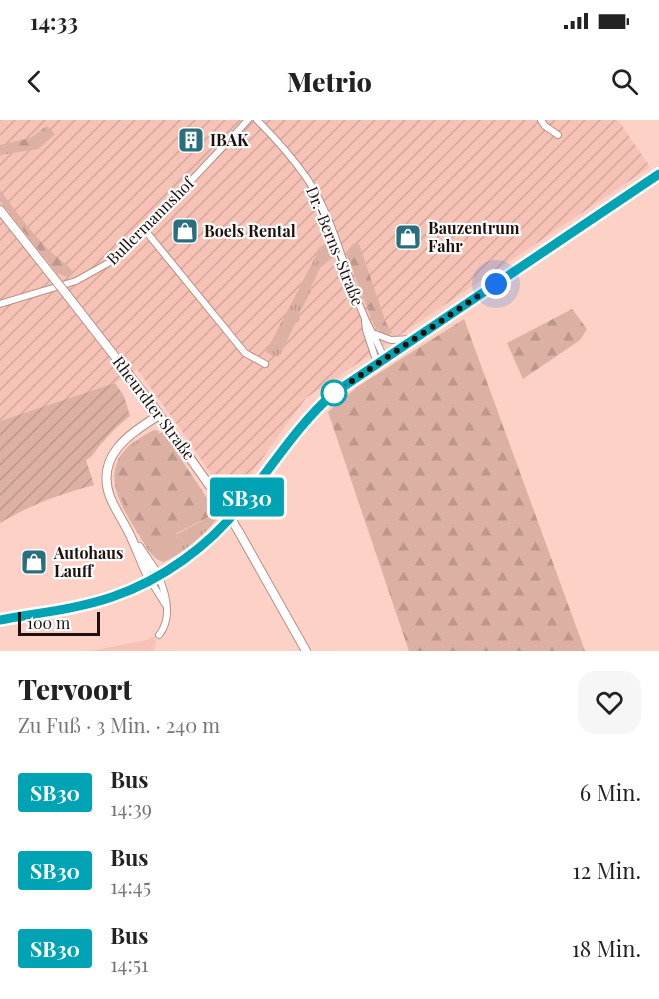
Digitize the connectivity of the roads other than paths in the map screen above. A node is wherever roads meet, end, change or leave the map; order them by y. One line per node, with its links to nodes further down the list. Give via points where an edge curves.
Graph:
1 (248, 120): 7 (street, Bullermannshof)
2 (257, 120): 9 (street, Dr.-Berns-Straße, via 285,148 309,181)
3 (541, 120): 4 (street)
4 (558, 135)
5 (659, 174): 11 (main road)
6 (0, 210): 14 (main road, Rheurdter Straße, bridge)
7 (144, 229): 8 (street, Bullermannshof, via 94,273); 13 (street, via 245,353)
8 (0, 304)
9 (364, 317): 10 (street, Dr.-Berns-Straße); 12 (street, Dr.-Berns-Straße)
10 (375, 334): 11 (street, via 391,340); 12 (street, Dr.-Berns-Straße)
11 (412, 339): 12 (main road)
12 (381, 360): 16 (main road, via 314,411 219,530)
13 (265, 364)
14 (159, 415): 15 (main road, via 116,449 106,472 108,489); 21 (main road, Rheurdter Straße, bridge, via 239,532)
15 (130, 535): 16 (main road); 17 (main road)
16 (158, 575): 17 (main road); 18 (street)
17 (150, 580): 18 (street); 19 (main road, via 111,597)
18 (167, 607): 20 (street, via 166,625)
19 (0, 620)
20 (159, 635)
21 (306, 651)

